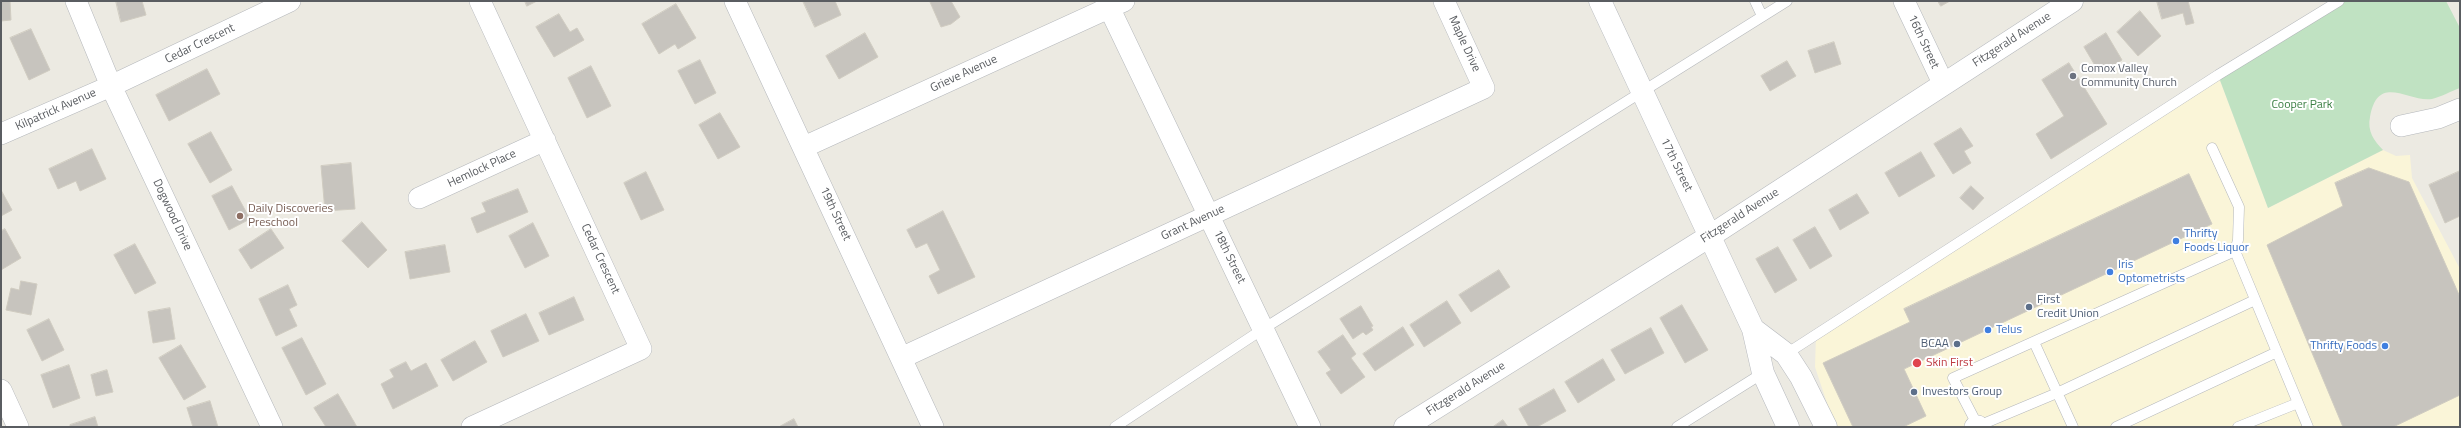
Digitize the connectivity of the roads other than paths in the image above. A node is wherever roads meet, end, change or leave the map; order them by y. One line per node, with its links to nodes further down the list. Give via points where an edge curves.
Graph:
1 (76, 1): 15 (street, Dogwood Drive)
2 (290, 1): 15 (street, Cedar Crescent)
3 (480, 1): 21 (street, Cedar Crescent)
4 (735, 1): 22 (street, 19th Street)
5 (1444, 1): 16 (street, Maple Drive)
6 (1600, 1): 17 (street, 17th Street)
7 (1755, 1): 13 (lane)
8 (1787, 1): 13 (lane)
9 (1904, 1): 14 (street, 16th Street)
10 (2072, 1): 14 (street, Fitzgerald Avenue)
11 (2339, 1): 33 (lane, via 2218,75)
12 (1113, 3): 22 (street, Grieve Avenue); 25 (street, 18th Street)
13 (1762, 16): 17 (lane)
14 (1943, 83): 26 (street, Fitzgerald Avenue)
15 (111, 86): 20 (street, Kilpatrick Avenue); 42 (street, Dogwood Drive)
16 (1484, 88): 25 (street, Grant Avenue)
17 (1642, 94): 26 (street, 17th Street); 30 (lane)
18 (2460, 109): 19 (street, via 2438,118)
19 (2401, 126)
20 (1, 134)
21 (545, 140): 24 (street, Hemlock Place); 43 (street, Cedar Crescent, via 641,349)
22 (804, 147): 34 (street, 19th Street)
23 (2212, 148): 27 (lane, via 2239,207)
24 (419, 198)
25 (1209, 216): 30 (street, 18th Street); 34 (street, Grant Avenue)
26 (1710, 236): 29 (street, 17th Street); 47 (street, Fitzgerald Avenue)
27 (2235, 251): 28 (lane); 31 (lane)
28 (2255, 300): 32 (lane); 37 (lane)
29 (1753, 329): 33 (street, 17th Street); 35 (street, 17th Street)
30 (1264, 330): 45 (lane); 46 (street, 18th Street)
31 (2034, 342): 37 (lane); 39 (lane, via 1953,378)
32 (2277, 352): 38 (lane); 52 (lane)
33 (1786, 354): 50 (street, 17th Street, via 1801,377)
34 (901, 358): 44 (street, 19th Street)
35 (1764, 373): 48 (lane); 49 (street, 17th Street)
36 (1, 390): 41 (street)
37 (2057, 393): 39 (lane); 51 (lane)
38 (2298, 403): 40 (lane); 53 (lane)
39 (1977, 426)
40 (2242, 426)
41 (18, 427)
42 (272, 427)
43 (472, 427)
44 (933, 427)
45 (1115, 427)
46 (1310, 427)
47 (1405, 427)
48 (1677, 427)
49 (1788, 427)
50 (1826, 427)
51 (2073, 427)
52 (2116, 427)
53 (2308, 427)

